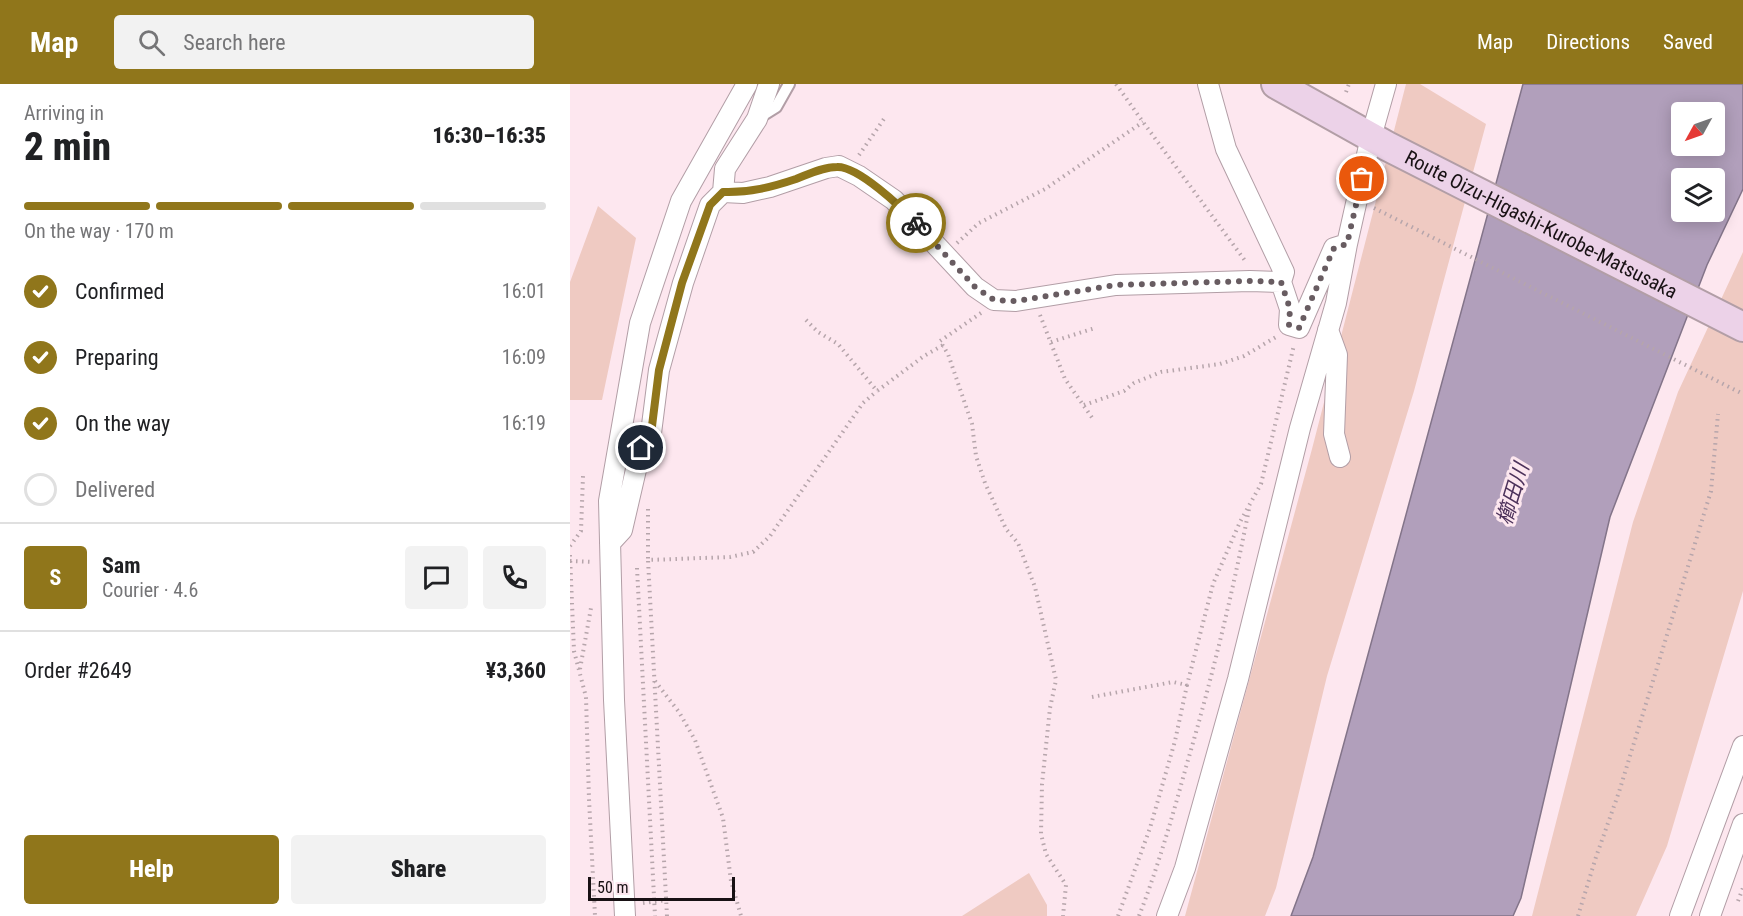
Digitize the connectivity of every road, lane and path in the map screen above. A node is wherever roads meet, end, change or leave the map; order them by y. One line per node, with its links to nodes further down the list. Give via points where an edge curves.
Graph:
1 (747, 84): 38 (street, via 681,201 640,323 609,501)
2 (769, 84): 11 (street)
3 (789, 84): 11 (lane, via 776,107)
4 (1116, 84): 12 (path)
5 (1208, 84): 20 (street, via 1226,149 1284,272)
6 (1276, 84): 13 (main road, Route Oizu-Higashi-Kurobe-Matsusaka)
7 (1348, 84): 9 (path)
8 (1386, 84): 13 (street)
9 (1346, 92)
10 (886, 116): 14 (path)
11 (757, 119): 15 (street, via 726,169)
12 (1143, 122): 18 (path, via 1046,189 979,223); 19 (path, via 1255,274)
13 (1379, 142): 16 (street); 25 (main road, Route Oizu-Higashi-Kurobe-Matsusaka)
14 (849, 171): 15 (street, via 839,166 826,168 770,187 743,193); 18 (street, via 894,200)
15 (723, 192): 38 (street, via 710,205 682,283 659,370 651,434 641,448 622,530)
16 (1358, 200): 17 (street); 31 (path)
17 (1347, 244): 24 (street, via 1334,248 1299,328); 27 (street)
18 (945, 253): 22 (street, via 975,287)
19 (1250, 281): 20 (street); 21 (street, via 1116,285)
20 (1281, 282): 24 (street, via 1290,309)
21 (1034, 298): 22 (street); 28 (path)
22 (994, 300): 29 (path, via 940,340)
23 (806, 320): 30 (path, via 838,344)
24 (1289, 325): 32 (path, via 1244,356 1220,364 1161,372 1125,391); 37 (path, via 1294,345 1261,484)
25 (1743, 327)
26 (1095, 328): 28 (path)
27 (1329, 330): 35 (street, via 1337,355 1334,434); 57 (street, via 1300,428 1238,679 1185,868)
28 (1051, 342): 32 (path, via 1065,380)
29 (943, 345): 30 (path); 54 (path, via 972,424 985,483 1006,529 1018,543 1035,587 1056,680 1042,784 1041,834 1046,854 1065,885)
30 (877, 391): 44 (path, via 863,403 770,536 753,552 730,557 648,560)
31 (1743, 394)
32 (1084, 405): 34 (path)
33 (1718, 414): 58 (path, via 1711,491)
34 (1093, 419)
35 (1340, 457)
36 (584, 476): 39 (path, via 581,531)
37 (1250, 505): 45 (path, via 1213,584); 56 (path, via 1205,701 1156,872)
38 (610, 543): 50 (street)
39 (570, 546)
40 (570, 555): 41 (path)
41 (570, 561): 42 (path); 49 (path, via 574,651 586,697)
42 (601, 562)
43 (637, 568): 51 (path)
44 (654, 679): 52 (path); 53 (path, via 680,712 694,740 723,818 731,881)
45 (1187, 685): 46 (path, via 1173,682); 55 (path, via 1150,828)
46 (1092, 697)
47 (1743, 746): 59 (street)
48 (1743, 824): 60 (street)
49 (595, 916)
50 (625, 916)
51 (655, 916)
52 (667, 916)
53 (741, 916)
54 (1063, 916)
55 (1118, 916)
56 (1138, 916)
57 (1167, 916)
58 (1578, 916)
59 (1680, 916)
60 (1710, 916)

